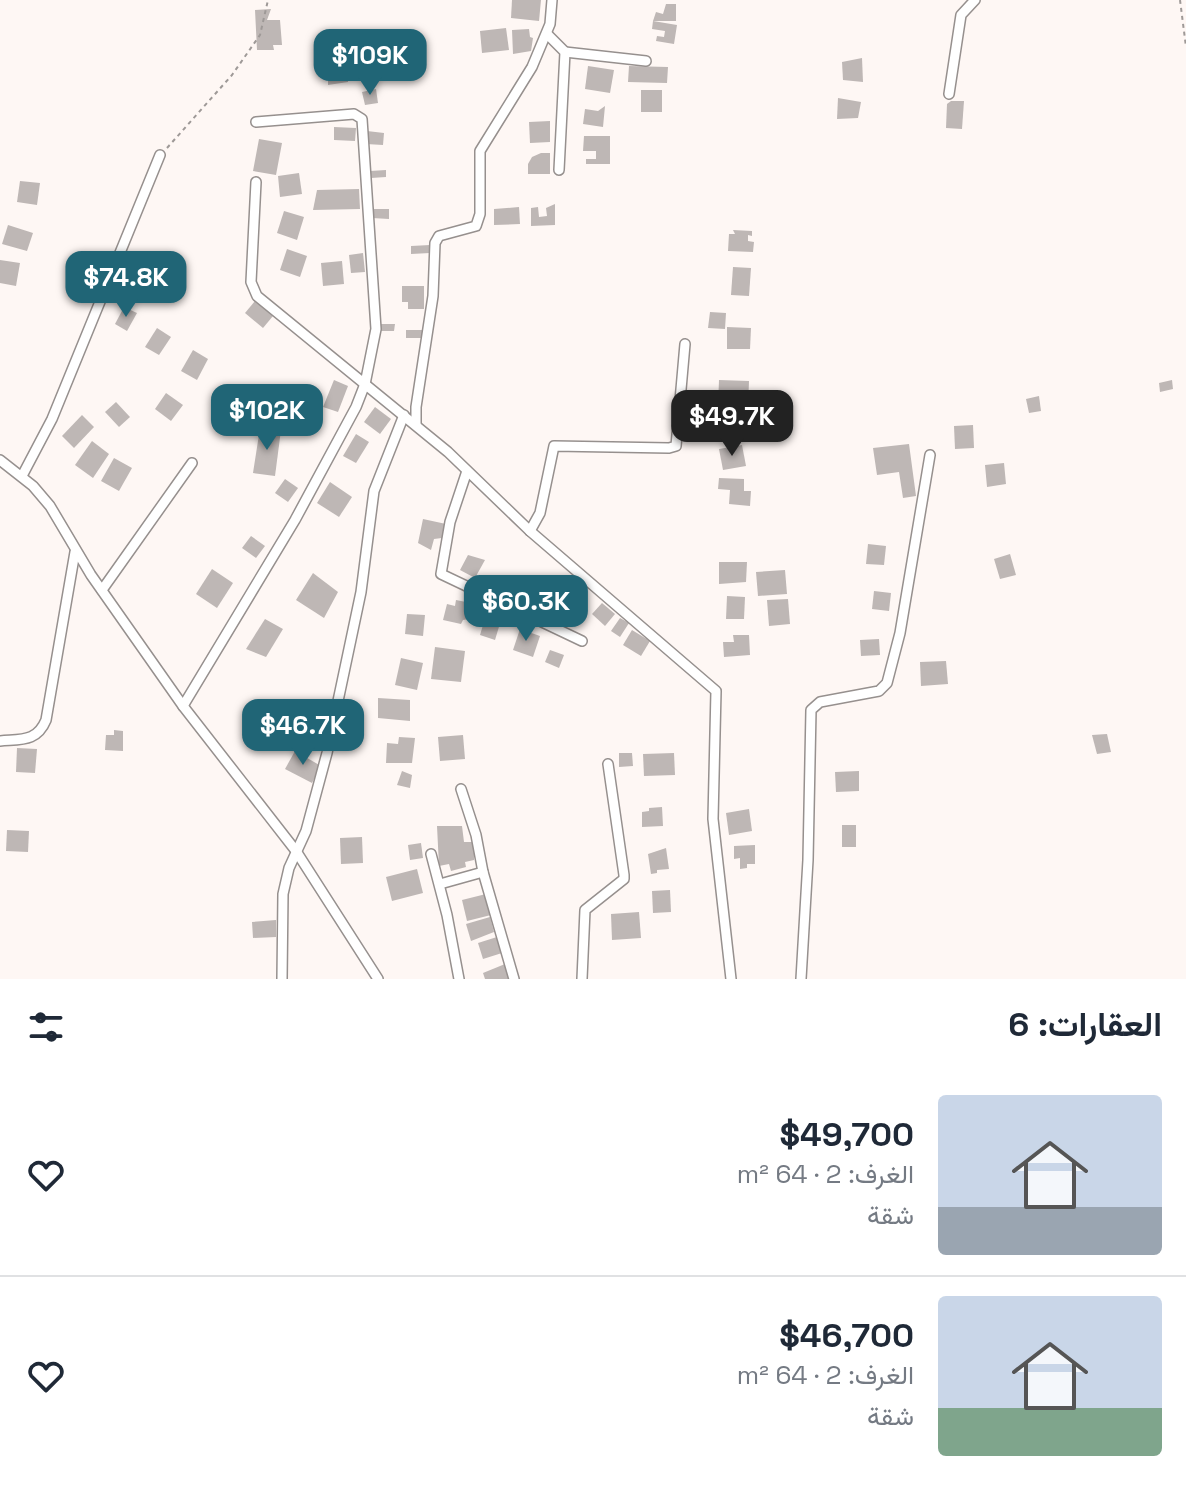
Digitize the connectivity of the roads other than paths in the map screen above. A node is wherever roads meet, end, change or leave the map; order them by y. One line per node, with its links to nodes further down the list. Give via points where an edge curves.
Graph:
1 (552, 0): 3 (street)
2 (975, 0): 6 (street, via 961,15)
3 (547, 34): 4 (street); 14 (street, via 480,151 476,226 439,236 435,243)
4 (565, 52): 5 (street); 9 (street)
5 (646, 61)
6 (949, 94)
7 (256, 122): 12 (street, via 354,114 362,119 376,329)
8 (160, 155): 19 (street, via 52,419)
9 (559, 170)
10 (256, 182): 12 (street, via 254,291)
11 (685, 344): 20 (street, via 676,446 554,446 540,513)
12 (365, 384): 13 (street); 24 (street, via 295,520)
13 (404, 415): 14 (street); 28 (street, via 374,491 361,592 327,753)
14 (416, 425): 18 (street)
15 (930, 455): 38 (street, via 887,683 879,691 820,702 811,710)
16 (0, 460): 19 (street)
17 (192, 463): 22 (street)
18 (467, 471): 20 (street); 23 (street, via 450,522 441,574)
19 (22, 476): 21 (street, via 50,506)
20 (530, 531): 37 (street, via 716,691 713,819)
21 (75, 552): 22 (street); 25 (street, via 46,720 31,738)
22 (102, 590): 24 (street)
23 (582, 641)
24 (183, 706): 28 (street)
25 (0, 741)
26 (608, 764): 36 (street, via 624,879 583,915)
27 (461, 789): 30 (street)
28 (296, 851): 32 (street, via 283,894); 33 (street)
29 (431, 854): 31 (street)
30 (483, 872): 31 (street); 35 (street)
31 (440, 884): 34 (street)
32 (282, 979)
33 (378, 979)
34 (459, 979)
35 (514, 979)
36 (582, 979)
37 (731, 979)
38 (801, 979)

